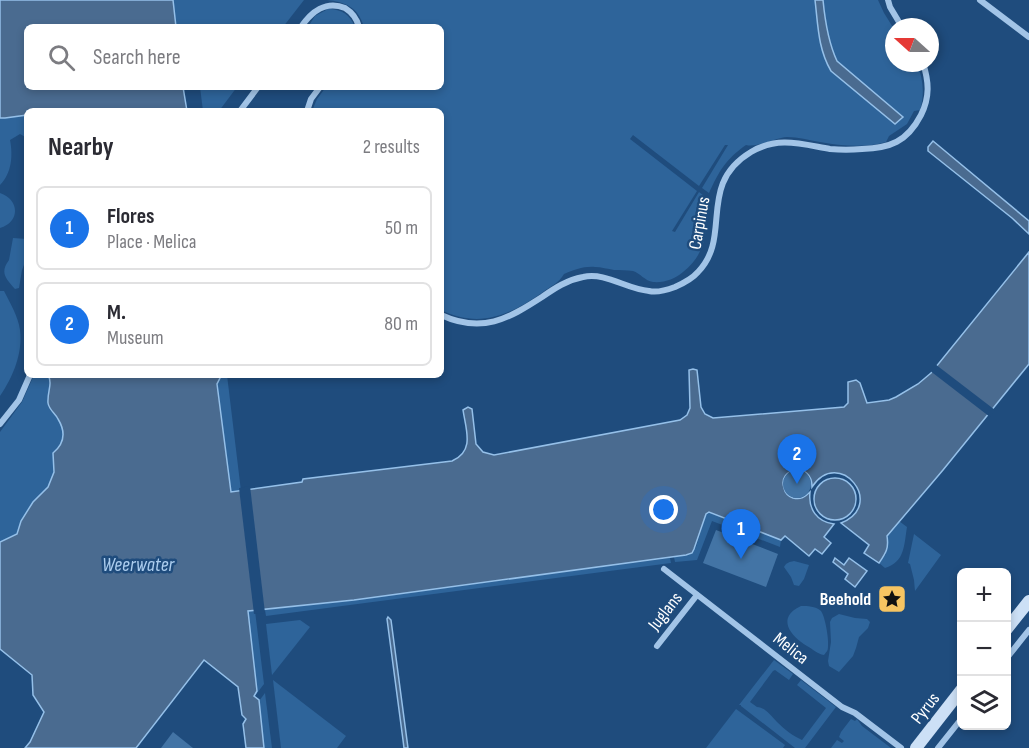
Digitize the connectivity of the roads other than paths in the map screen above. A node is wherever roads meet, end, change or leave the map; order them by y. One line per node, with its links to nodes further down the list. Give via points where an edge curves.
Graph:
1 (888, 0): 3 (street)
2 (980, 0): 6 (street)
3 (897, 18)
4 (303, 24): 5 (street, via 318,9 333,4 354,15)
5 (358, 24)
6 (1029, 37)
7 (925, 72): 12 (street, Carpinus, via 925,107 915,126 892,145 832,149 772,143 742,158 720,190 710,256 690,280 649,292 589,276 562,284 493,323 468,323)
8 (256, 90): 10 (street)
9 (318, 90): 11 (street)
10 (242, 108)
11 (308, 108)
12 (444, 316)
13 (29, 378): 14 (street)
14 (0, 424)
15 (664, 569): 16 (street, Melica)
16 (697, 595): 20 (street, Juglans); 24 (street, Melica)
17 (1029, 601): 18 (street)
18 (1011, 624)
19 (1029, 630): 21 (street)
20 (657, 646)
21 (1011, 653)
22 (957, 695): 25 (street, Pyrus)
23 (957, 724): 26 (street, Pyrus)
24 (901, 748)
25 (916, 748)
26 (938, 748)

